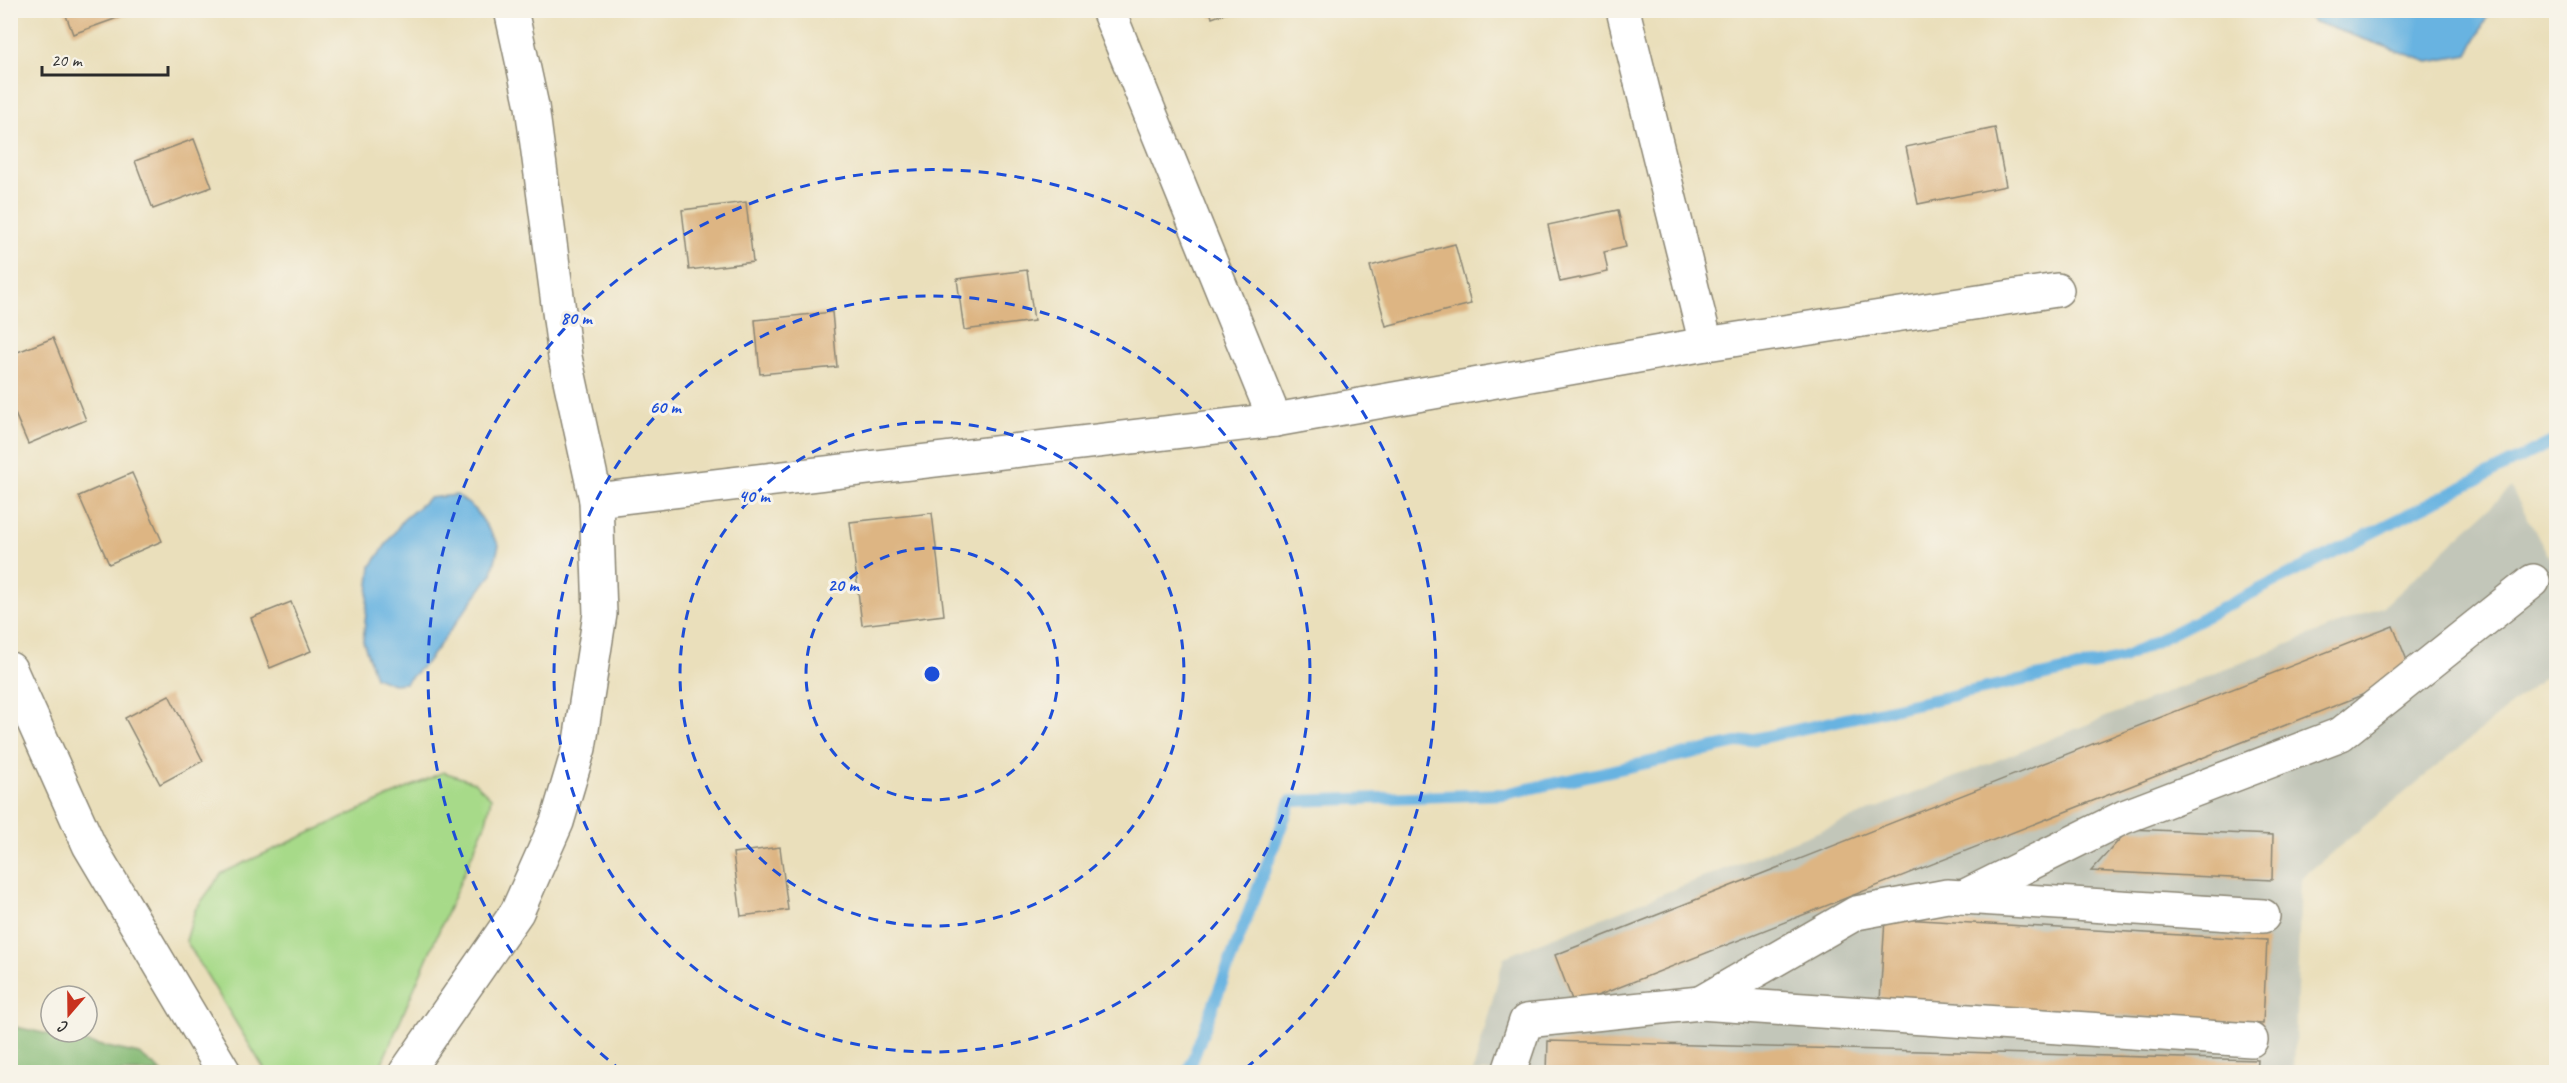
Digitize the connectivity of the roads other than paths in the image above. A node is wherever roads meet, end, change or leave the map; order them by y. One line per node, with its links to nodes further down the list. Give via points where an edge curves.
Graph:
1 (511, 10): 7 (street, via 532,106 565,357)
2 (1107, 10): 6 (street)
3 (1623, 10): 5 (street)
4 (2057, 290): 5 (street)
5 (1706, 344): 6 (street)
6 (1275, 420): 7 (street)
7 (596, 500): 15 (street, via 600,614 579,748 557,822 517,912)
8 (2534, 581): 10 (street, via 2341,734 2124,817)
9 (10, 669): 14 (street, via 89,845)
10 (1963, 897): 11 (street); 12 (street, via 1947,896 1856,913)
11 (2263, 916)
12 (1700, 1003): 13 (street); 16 (street, via 1526,1020)
13 (2251, 1040)
14 (224, 1072)
15 (406, 1072)
16 (1509, 1072)

